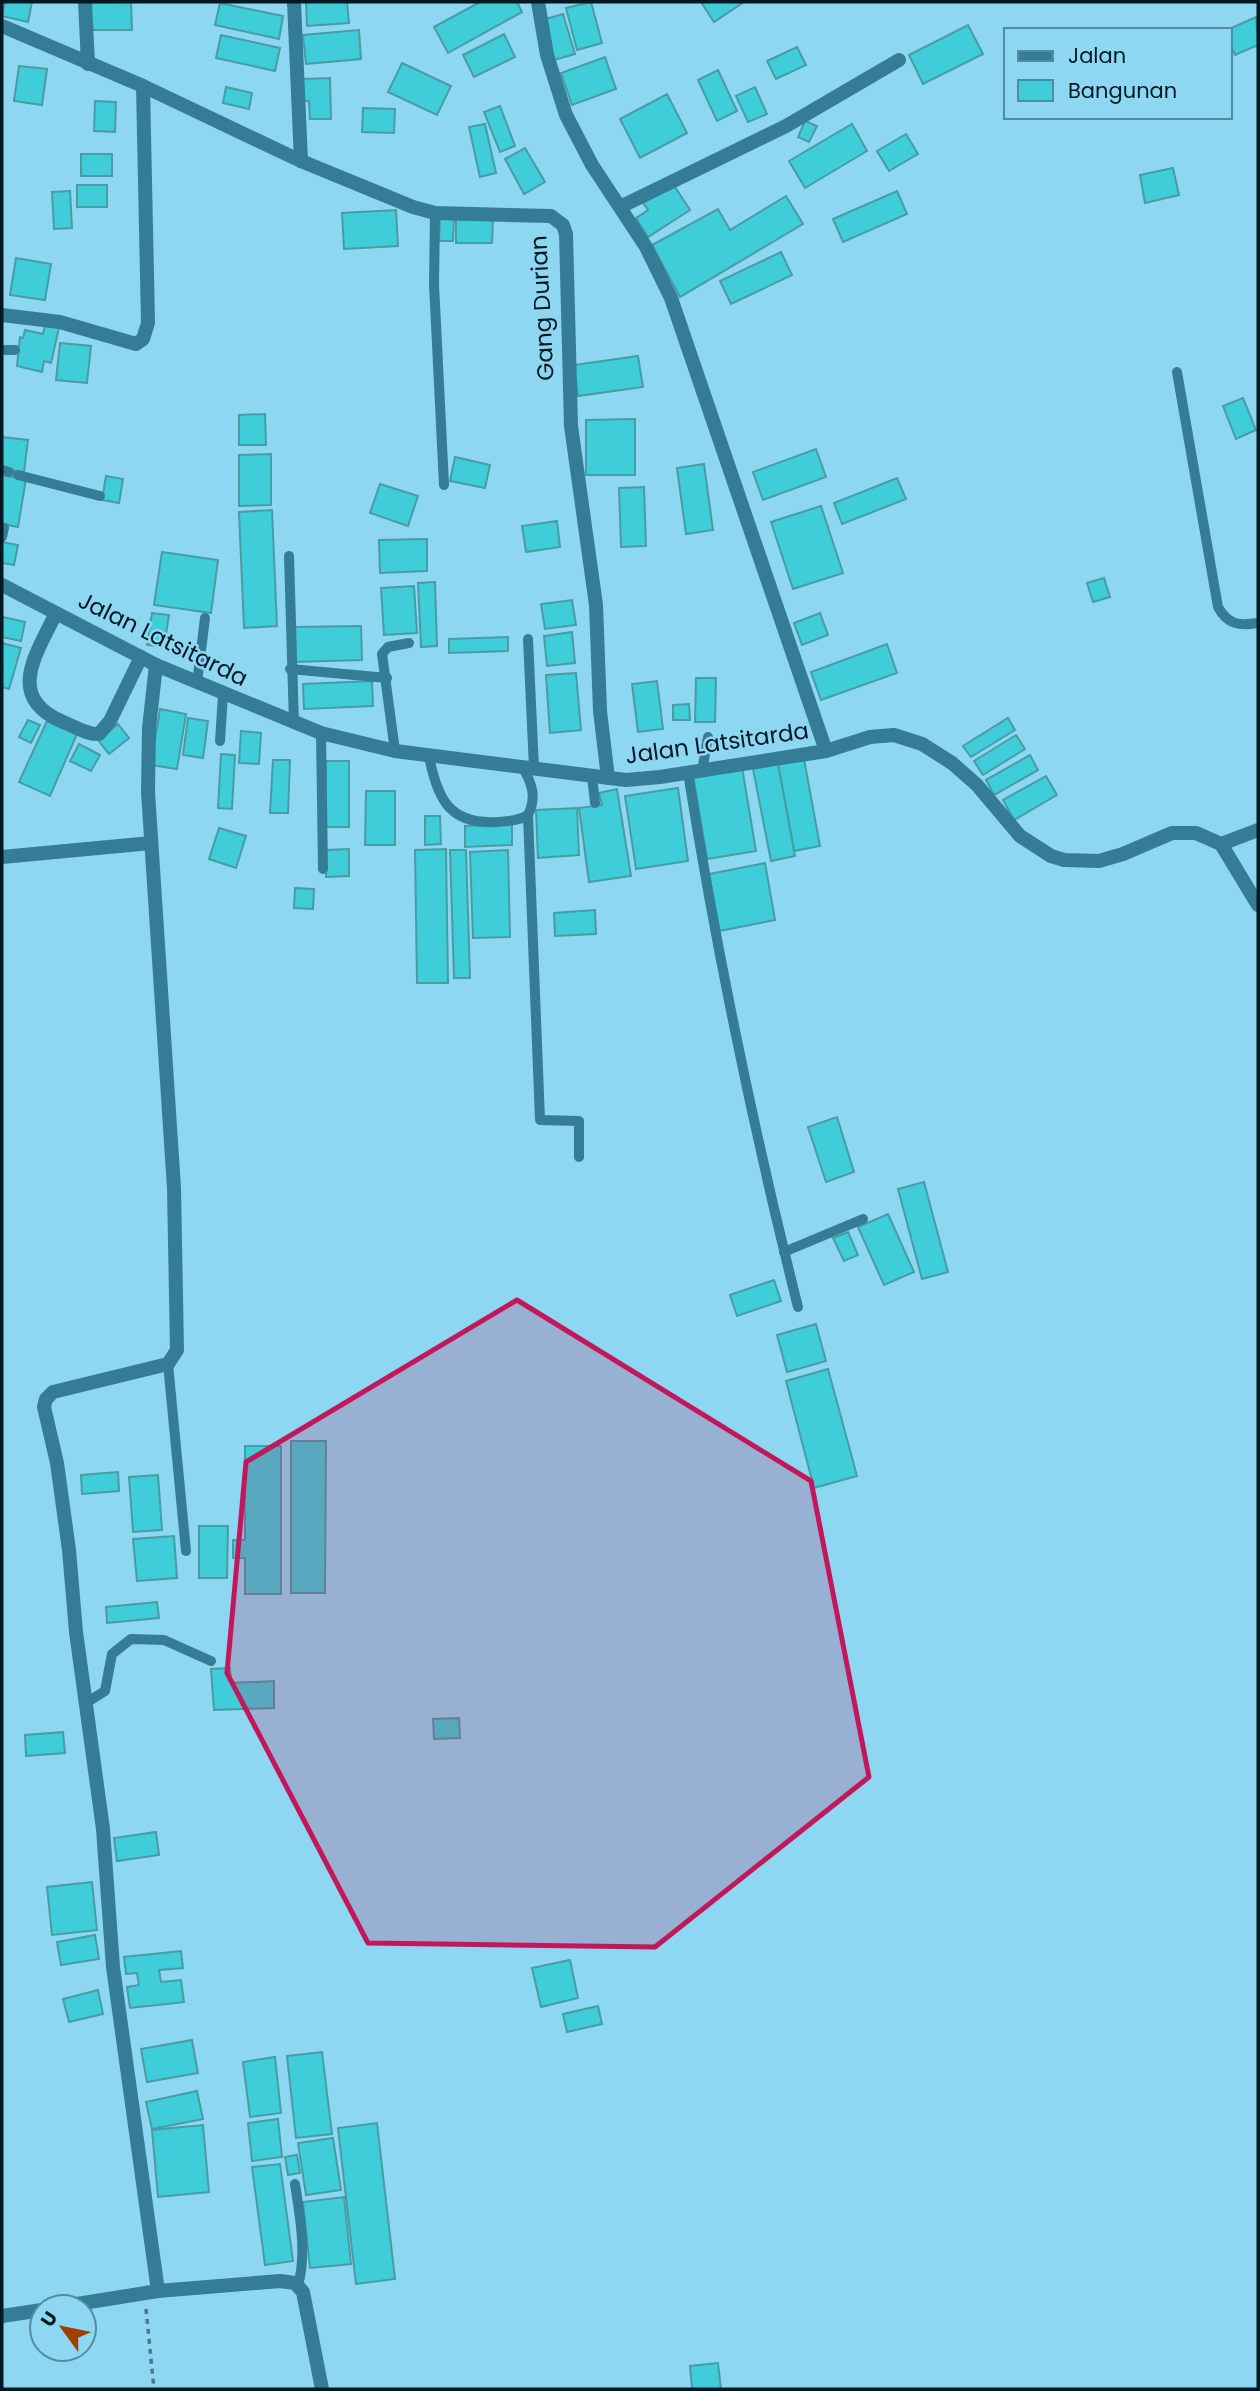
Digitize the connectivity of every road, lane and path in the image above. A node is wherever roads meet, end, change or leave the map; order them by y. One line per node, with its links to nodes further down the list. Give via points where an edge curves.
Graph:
1 (85, 2): 6 (street)
2 (294, 2): 8 (street)
3 (538, 2): 9 (street, via 547,55 566,116)
4 (2, 26): 6 (street, Gang Durian)
5 (899, 60): 9 (street, via 786,126)
6 (88, 64): 7 (street, Gang Durian)
7 (143, 86): 8 (street, Gang Durian); 11 (street, via 148,323 143,339 136,344 60,322)
8 (301, 161): 10 (street, Gang Durian)
9 (620, 207): 36 (street, via 671,298)
10 (435, 213): 16 (lane); 41 (street, Gang Durian, via 551,216 566,234 571,426 596,605)
11 (2, 315)
12 (2, 349): 13 (lane)
13 (15, 350)
14 (1177, 372): 22 (lane, via 1218,607 1233,624)
15 (9, 472): 17 (lane)
16 (444, 485)
17 (100, 496)
18 (289, 556): 27 (lane)
19 (2, 585): 20 (street, Jalan Latsitarda)
20 (56, 613): 25 (street, Jalan Latsitarda); 25 (street, via 30,677 33,698 43,713 99,734)
21 (205, 618): 29 (lane)
22 (1258, 623)
23 (528, 639): 38 (lane)
24 (409, 643): 28 (lane, via 383,652)
25 (141, 657): 26 (street, Jalan Latsitarda)
26 (156, 665): 29 (street, Jalan Latsitarda); 45 (street, via 147,764)
27 (290, 669): 28 (lane); 31 (lane)
28 (387, 678): 35 (lane)
29 (197, 683): 30 (street, Jalan Latsitarda)
30 (223, 695): 31 (street, Jalan Latsitarda); 34 (lane)
31 (294, 724): 32 (street, Jalan Latsitarda)
32 (321, 733): 35 (street, Jalan Latsitarda); 48 (lane)
33 (708, 737): 39 (lane)
34 (220, 741)
35 (395, 751): 37 (street, Jalan Latsitarda)
36 (826, 751): 39 (street, Jalan Latsitarda); 46 (street, Jalan Latsitarda, via 881,735 909,738 967,775 1027,842 1064,860 1099,861 1180,832 1196,833)
37 (429, 756): 38 (street, Jalan Latsitarda); 43 (lane, via 440,793 458,816 480,823)
38 (528, 767): 40 (street, Jalan Latsitarda); 43 (lane, via 534,800)
39 (695, 772): 41 (street, Jalan Latsitarda, via 648,779); 52 (lane, via 717,953)
40 (592, 776): 41 (street, Jalan Latsitarda); 42 (lane)
41 (608, 778)
42 (595, 803)
43 (528, 815): 50 (lane, via 540,1120 579,1121)
44 (1258, 830): 46 (street)
45 (151, 843): 47 (street); 54 (street, via 174,1188 177,1345)
46 (1221, 844): 49 (street)
47 (2, 857)
48 (323, 869)
49 (1258, 905)
50 (579, 1157)
51 (863, 1219): 52 (lane)
52 (784, 1252): 53 (lane)
53 (798, 1307)
54 (168, 1364): 55 (lane); 57 (street, via 53,1392 45,1402 59,1476)
55 (186, 1551)
56 (211, 1661): 57 (lane, via 164,1640 131,1639 112,1654 105,1691)
57 (86, 1703): 60 (street)
58 (295, 2184): 59 (lane, via 302,2242)
59 (298, 2285): 60 (street, via 280,2281); 65 (street)
60 (151, 2292): 61 (street); 64 (path)
61 (98, 2301)
62 (28, 2312): 63 (street)
63 (2, 2316)
64 (154, 2389)
65 (322, 2389)

